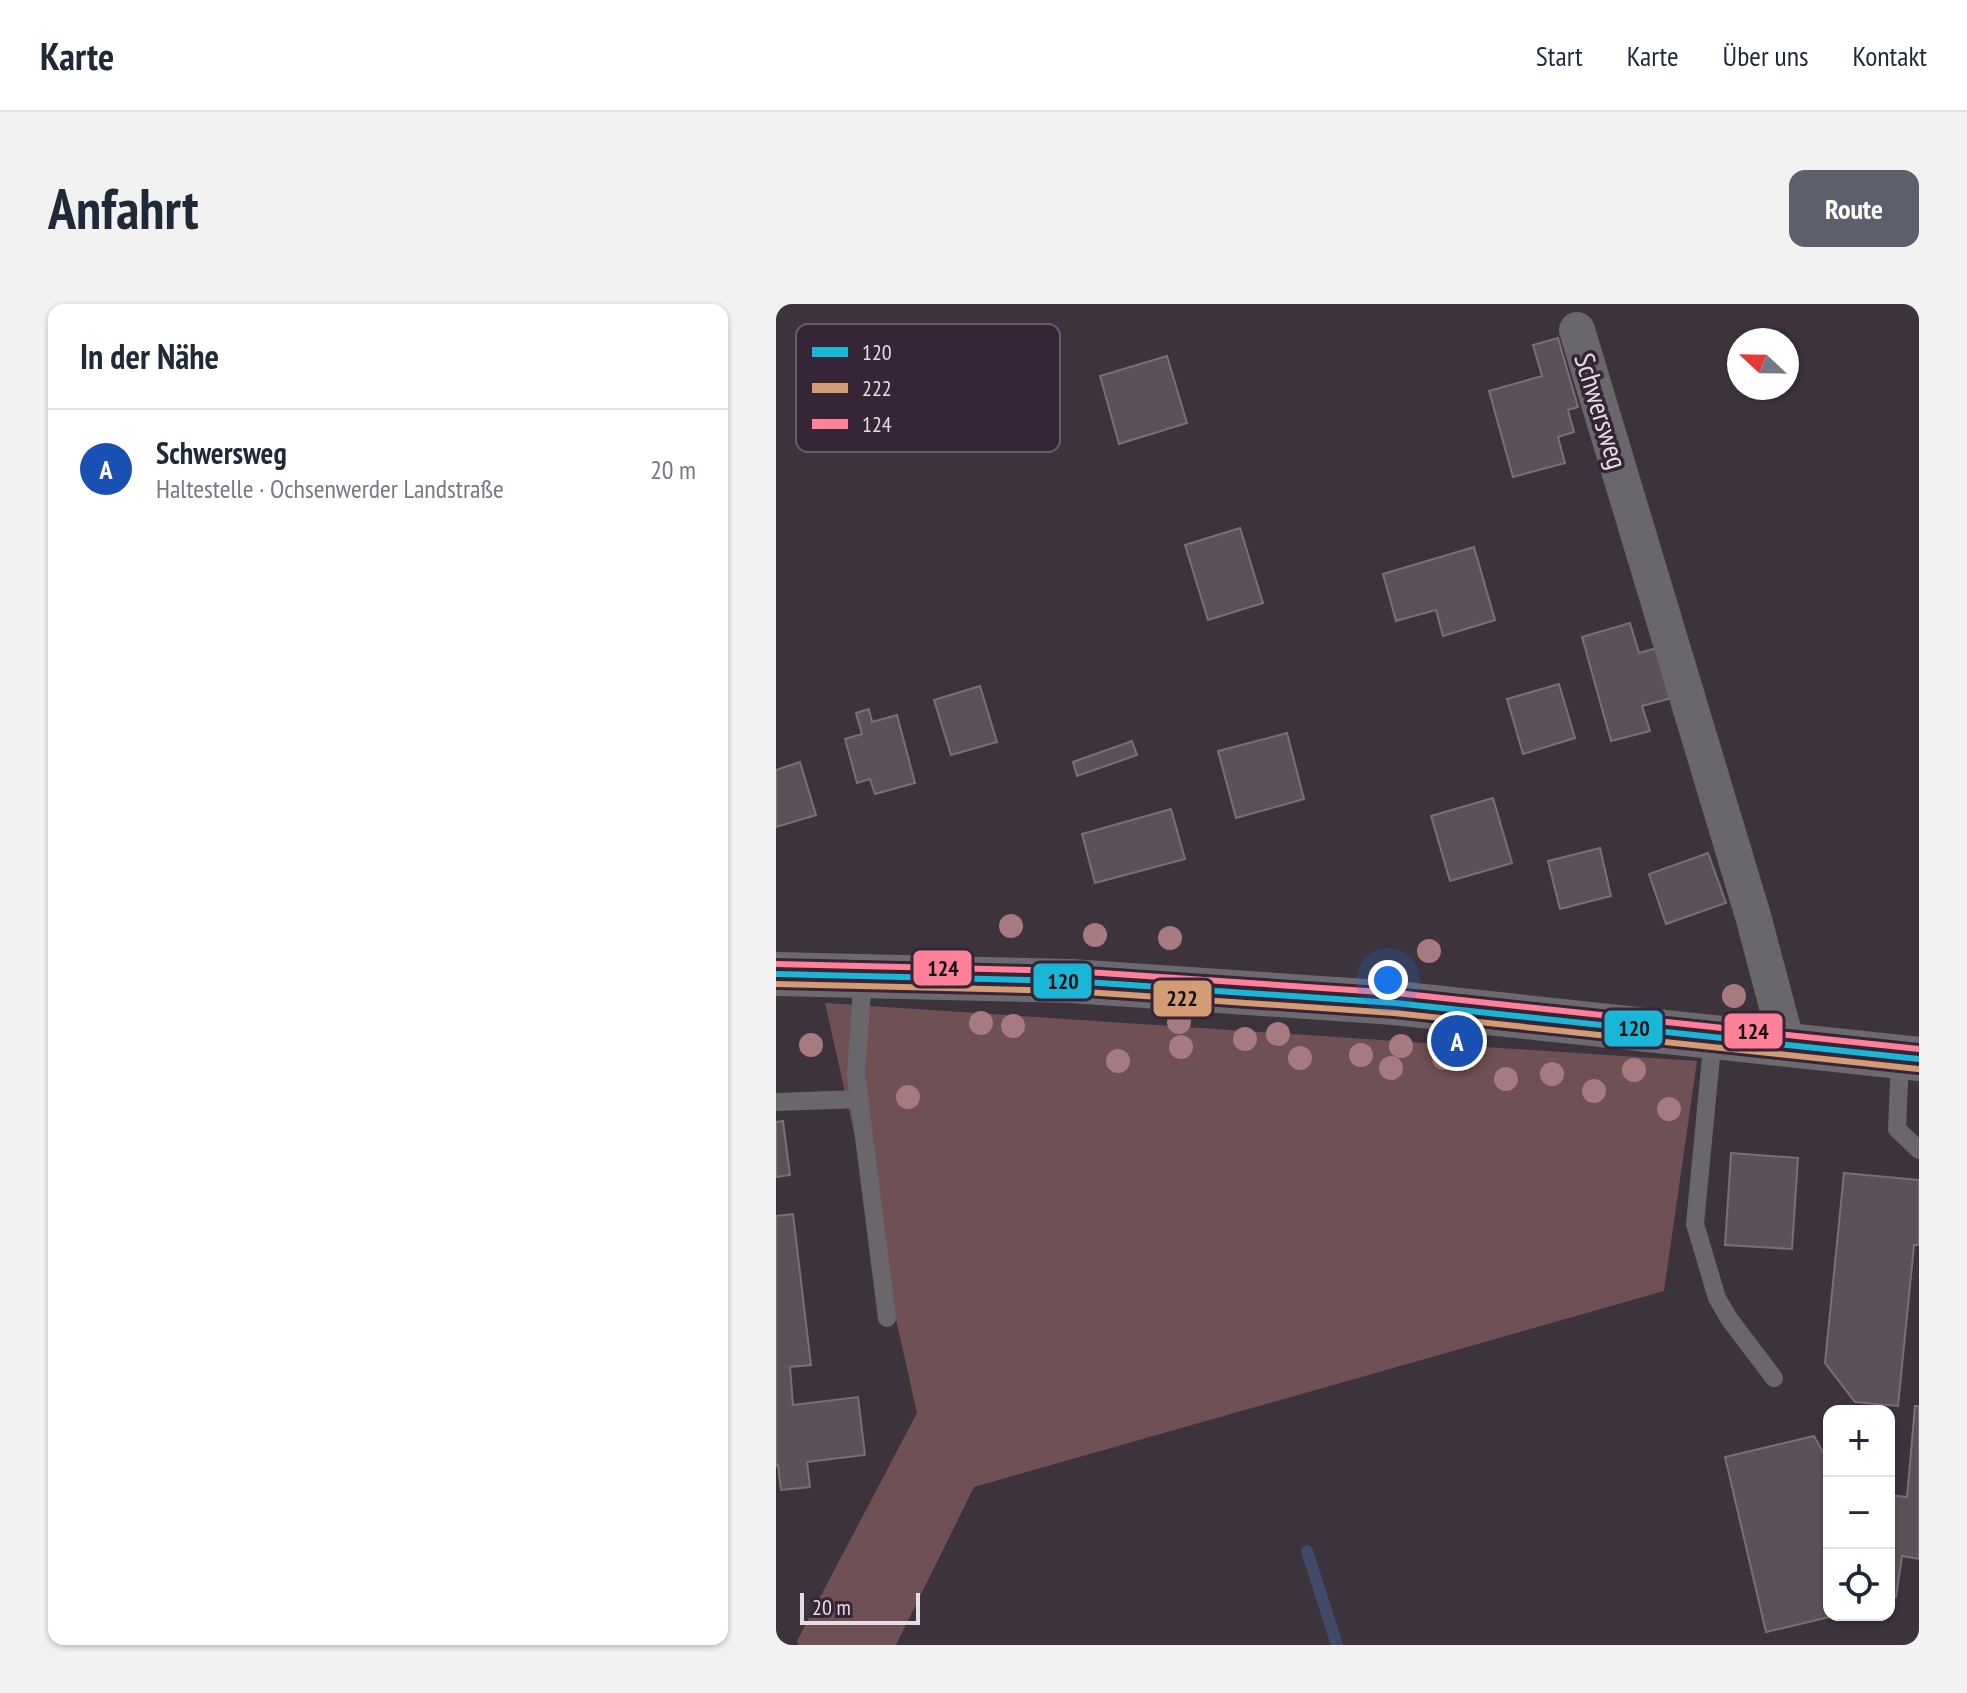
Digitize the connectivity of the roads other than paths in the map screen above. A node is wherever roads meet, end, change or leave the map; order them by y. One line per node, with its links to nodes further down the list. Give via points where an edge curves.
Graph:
1 (1577, 330): 5 (street, Schwersweg)
2 (776, 974): 3 (street)
3 (863, 976): 4 (street, via 1071,981 1395,1003); 7 (lane, via 856,1074)
4 (1713, 1036): 5 (street); 11 (lane, via 1695,1224 1717,1298)
5 (1787, 1044): 6 (street)
6 (1910, 1058): 9 (lane, via 1897,1129)
7 (860, 1099): 8 (lane); 10 (lane)
8 (776, 1102)
9 (1919, 1150)
10 (887, 1318)
11 (1774, 1378)

